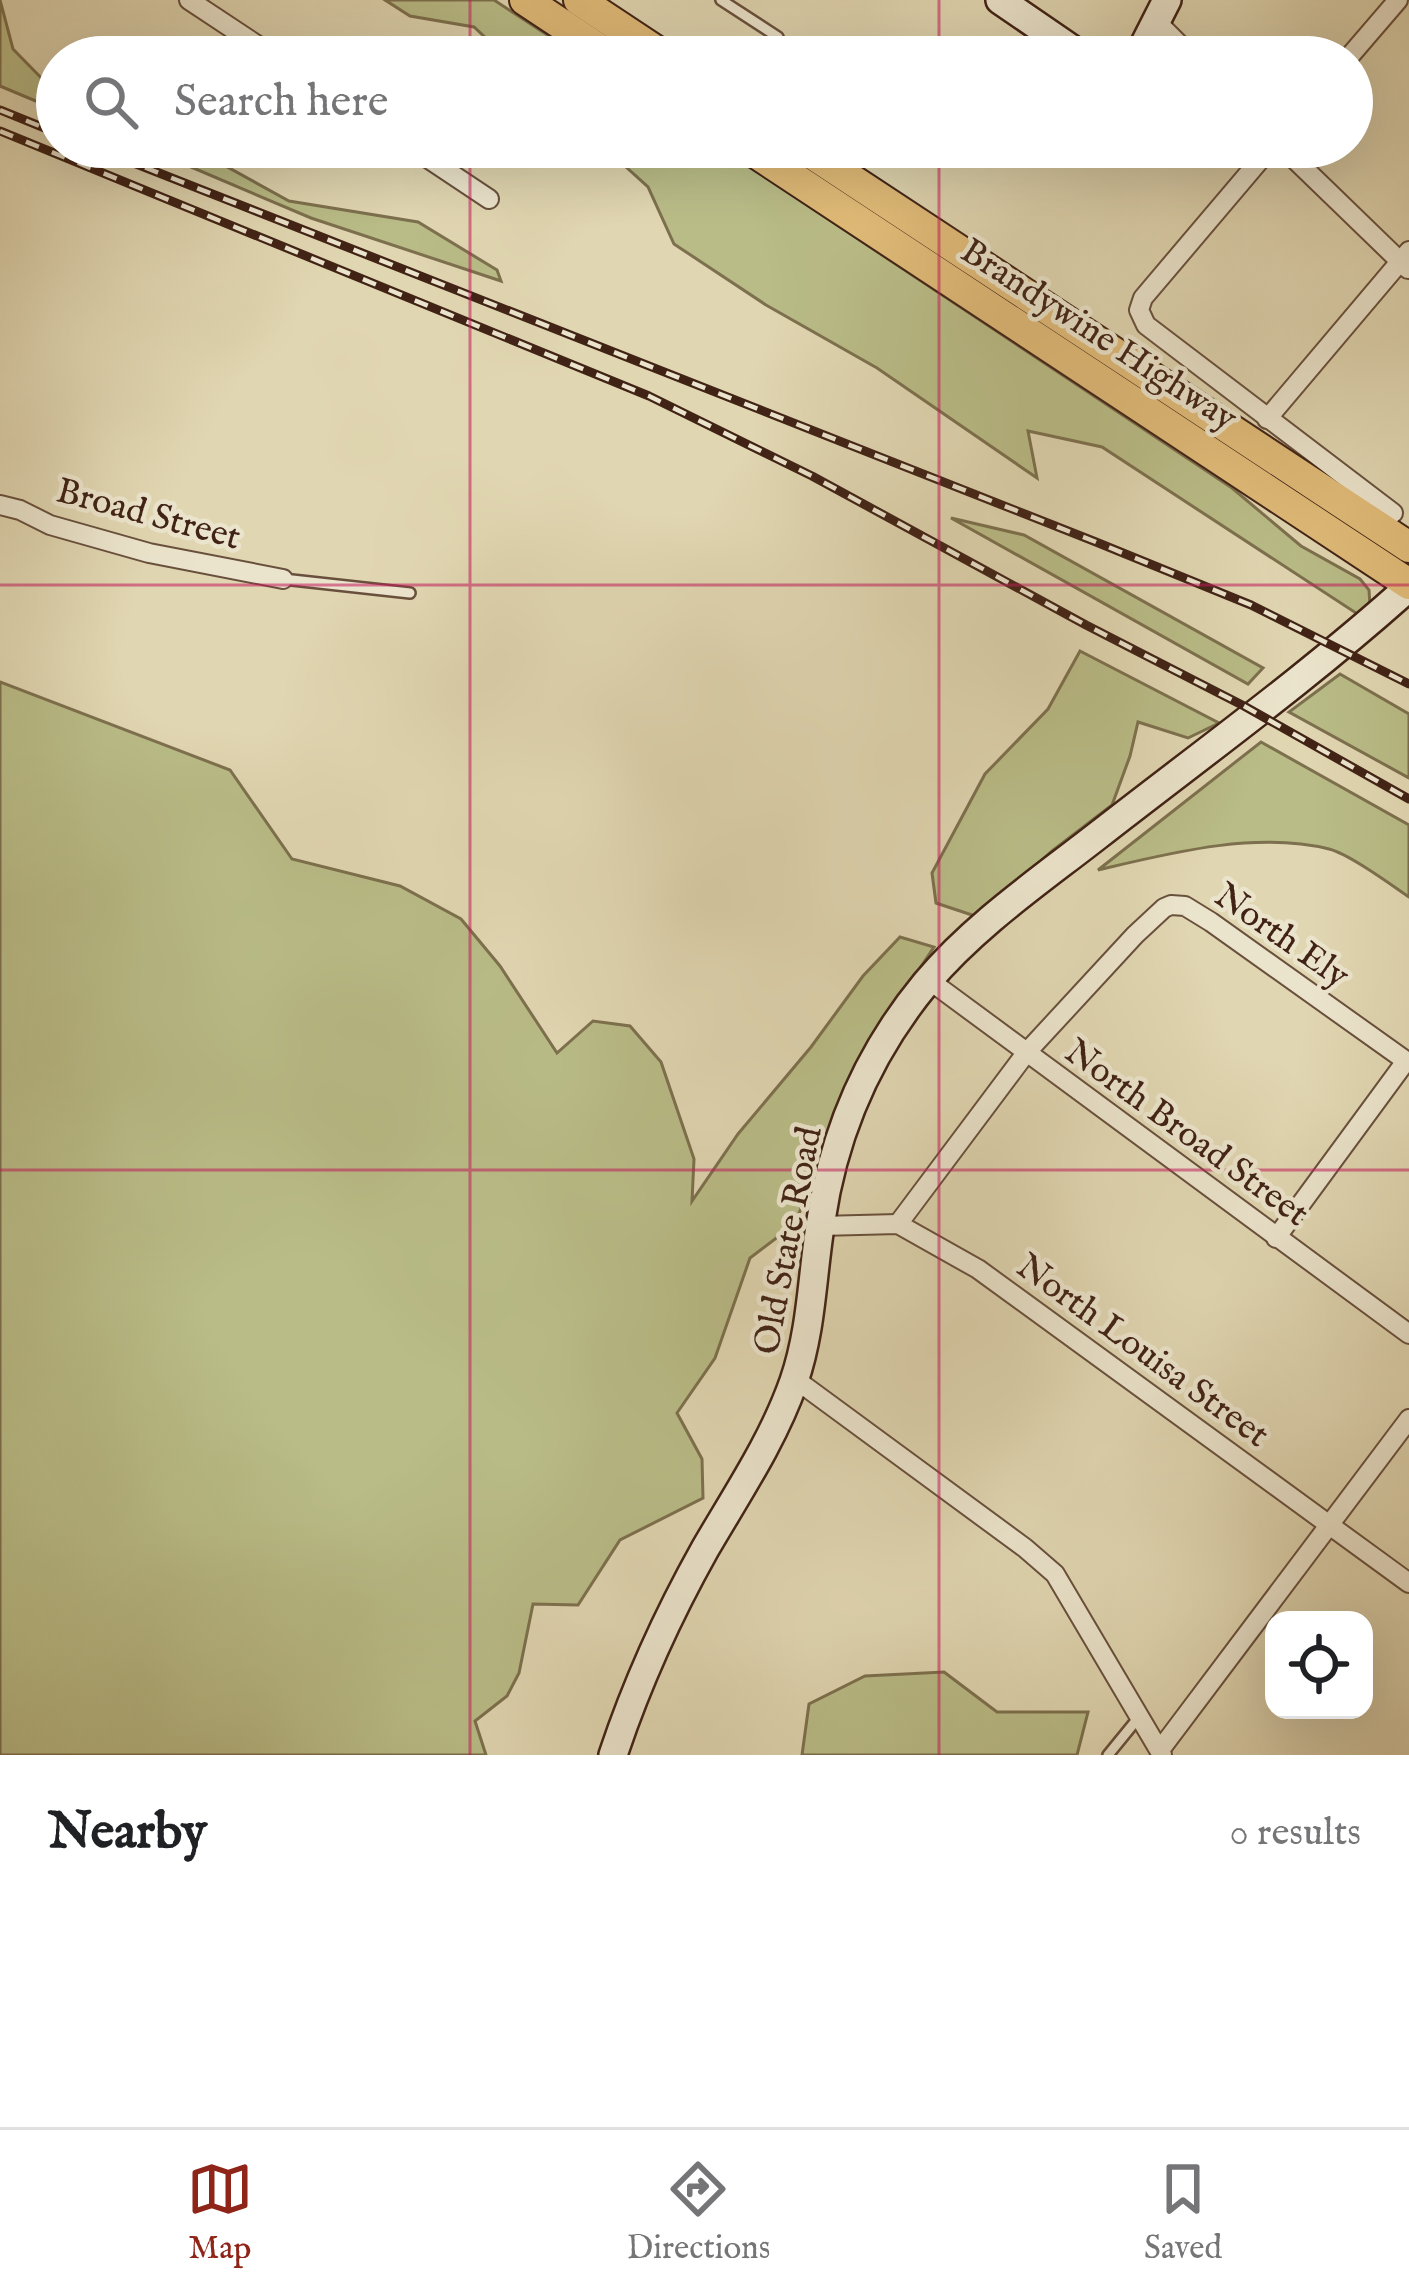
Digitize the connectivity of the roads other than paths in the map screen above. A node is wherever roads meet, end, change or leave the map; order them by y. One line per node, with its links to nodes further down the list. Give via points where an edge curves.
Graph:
1 (189, 0): 8 (street)
2 (525, 0): 9 (main road)
3 (578, 0): 10 (main road)
4 (721, 0): 11 (lane)
5 (1000, 0): 12 (street)
6 (1398, 0): 14 (street)
7 (1161, 10): 13 (street)
8 (243, 36)
9 (579, 36)
10 (633, 36)
11 (776, 36)
12 (1052, 36)
13 (1178, 36)
14 (1366, 36)
15 (442, 168): 20 (street)
16 (780, 168): 27 (main road, Brandywine Highway)
17 (834, 168): 25 (main road, Brandywine Highway)
18 (1253, 168): 22 (street, via 1139,310 1146,325)
19 (1305, 168): 21 (street)
20 (489, 199)
21 (1406, 261): 22 (street)
22 (1268, 419): 24 (street)
23 (0, 505): 26 (street, Broad Street, via 148,553)
24 (1393, 513)
25 (1409, 547)
26 (283, 579): 28 (lane)
27 (1409, 586): 29 (street, Old State Road, via 970,936)
28 (410, 593)
29 (929, 980): 30 (street, North Broad Street); 33 (street, Old State Road, via 862,1081)
30 (1026, 1053): 31 (street, North Ely, via 1171,905 1211,922); 32 (street); 34 (street, North Broad Street)
31 (1407, 1062): 34 (street)
32 (898, 1224): 33 (street); 38 (street, North Louisa Street, via 978,1269)
33 (820, 1226): 36 (street, Old State Road)
34 (1276, 1238): 35 (street, North Broad Street)
35 (1409, 1334)
36 (795, 1379): 40 (street, via 1055,1574); 42 (street, Old State Road, via 655,1644)
37 (1409, 1419): 38 (street)
38 (1331, 1525): 39 (street, North Louisa Street); 41 (street)
39 (1409, 1583)
40 (1140, 1716): 41 (street); 43 (lane)
41 (1161, 1753)
42 (613, 1755)
43 (1108, 1755)

